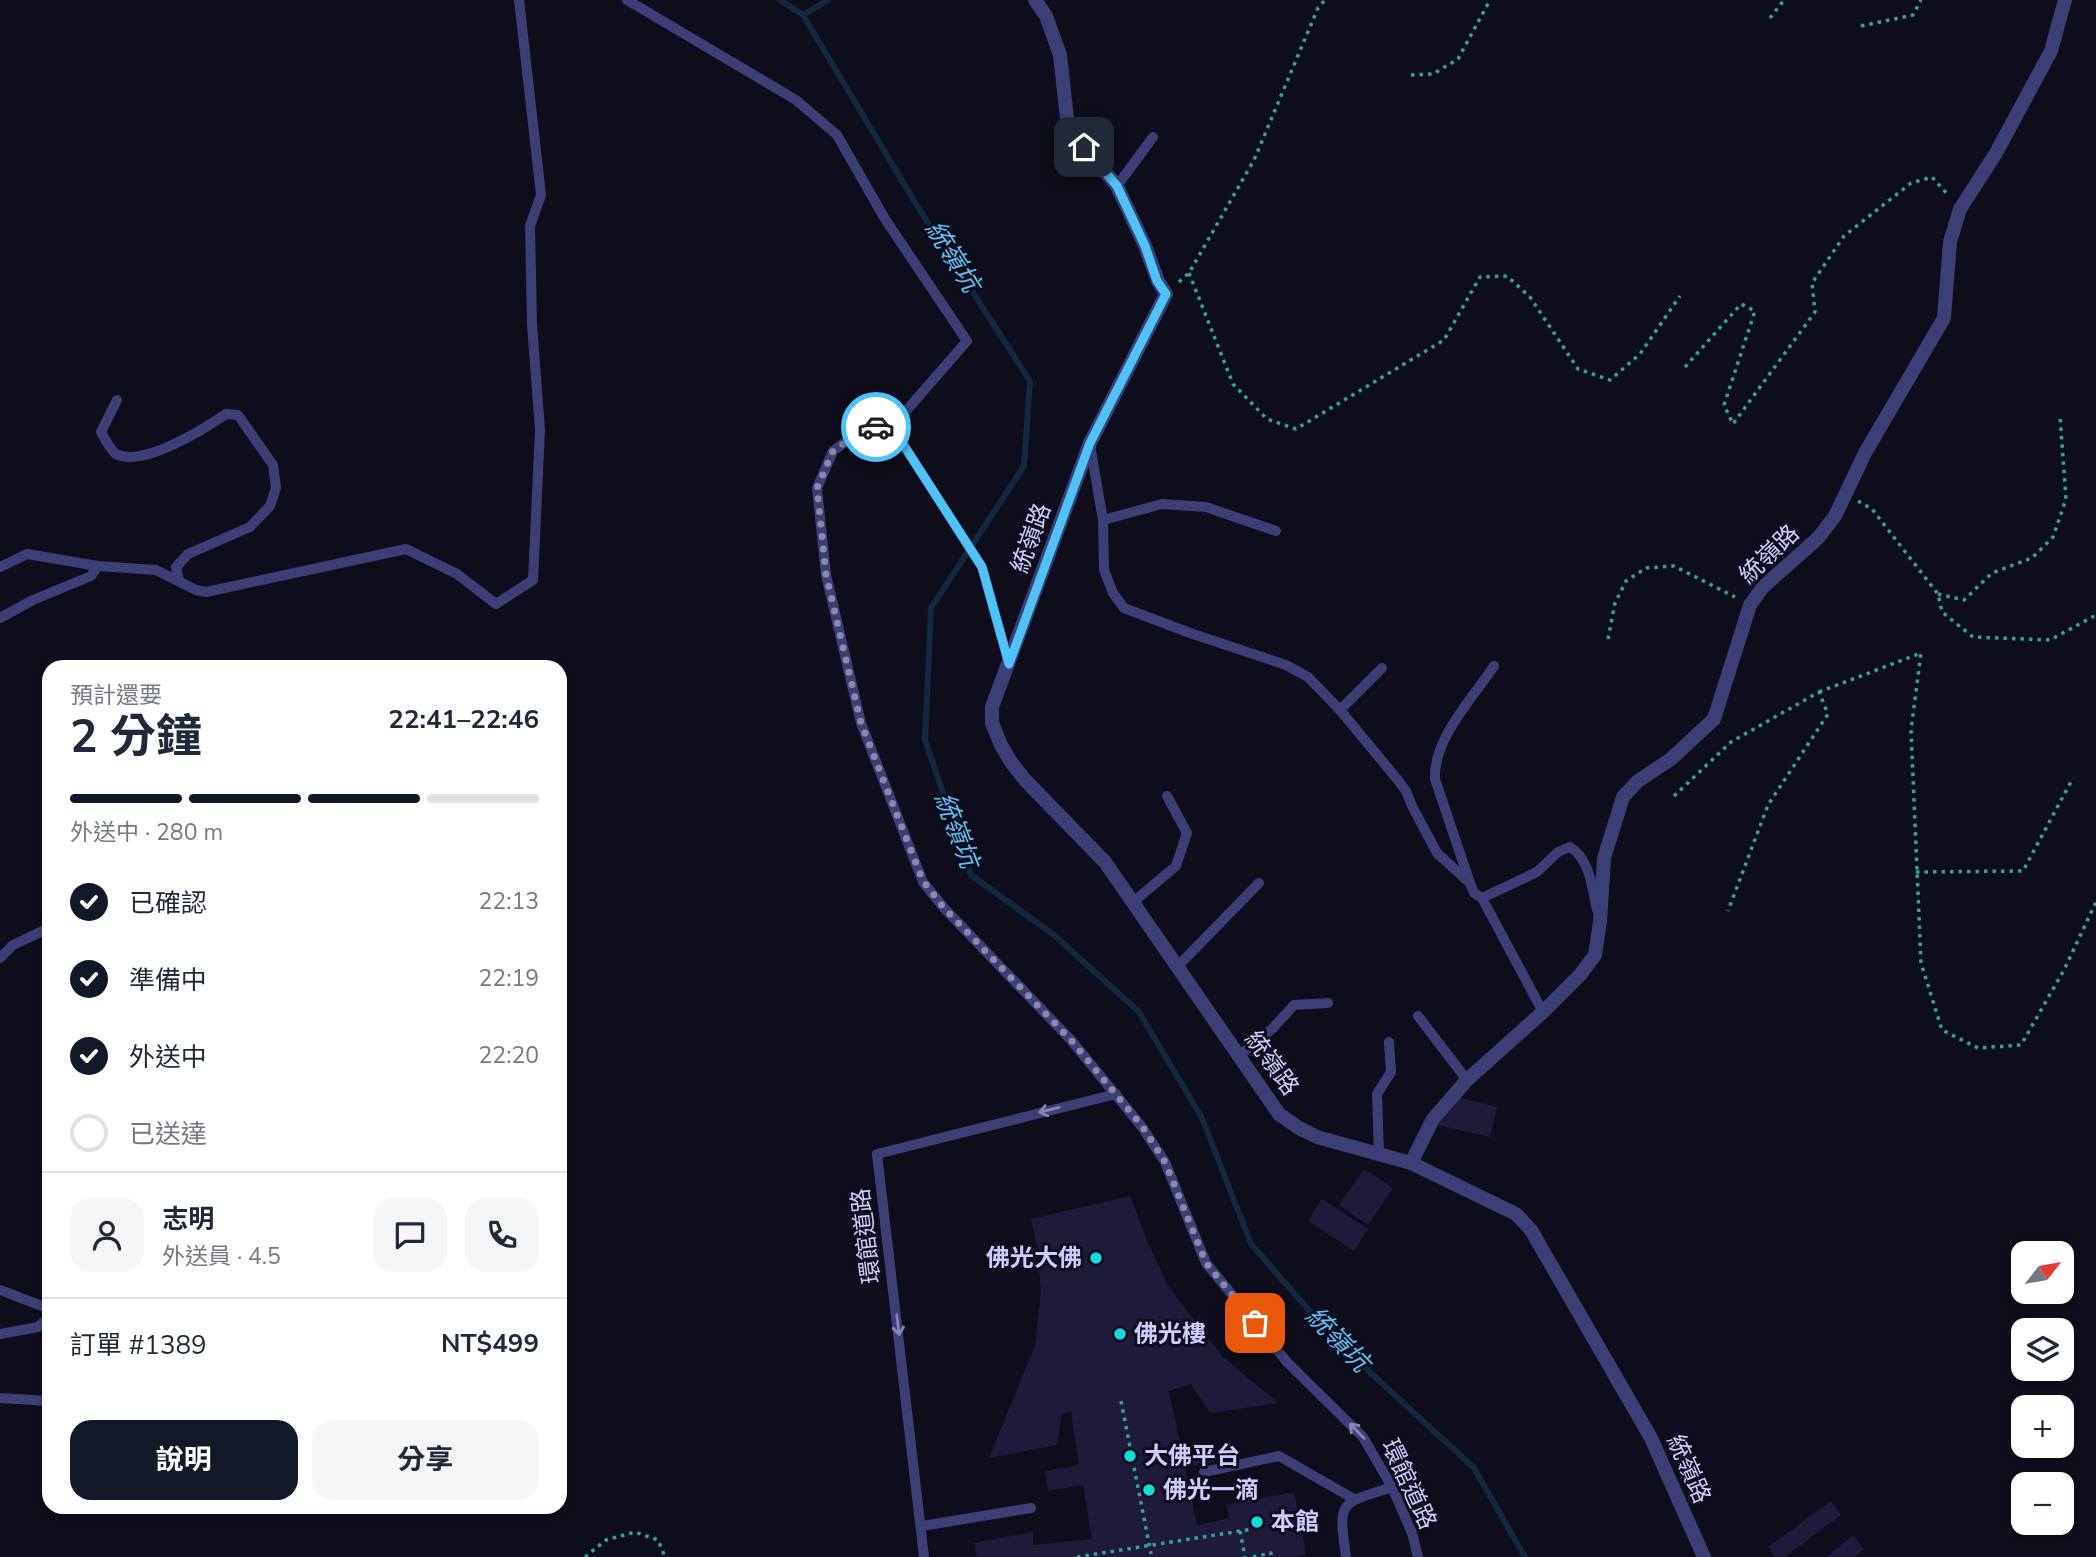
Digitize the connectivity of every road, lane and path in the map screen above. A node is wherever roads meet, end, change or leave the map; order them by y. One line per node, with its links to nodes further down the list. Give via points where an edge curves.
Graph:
1 (519, 0): 28 (lane, via 541,195 530,226 540,430 533,580 496,604 457,574 407,549 206,592)
2 (627, 0): 21 (lane, via 796,100 837,135 885,219 967,341)
3 (1035, 0): 13 (street, via 1060,55 1068,128)
4 (1325, 0): 15 (path, via 1254,159)
5 (1490, 0): 11 (path, via 1458,59 1433,74)
6 (1784, 0): 9 (path)
7 (1921, 0): 10 (path, via 1913,15)
8 (2065, 0): 14 (street, 統嶺路, via 2051,51)
9 (1770, 18)
10 (1861, 26)
11 (1411, 75)
12 (1153, 137): 13 (lane)
13 (1117, 186): 16 (street)
14 (1960, 209): 18 (path, via 1932,177 1911,183 1844,236 1812,283 1815,312 1733,424 1724,405 1755,311 1741,304); 23 (street, 統嶺路, via 1950,242 1944,318)
15 (1189, 273): 16 (path); 17 (path, via 1233,384 1267,419 1296,429 1444,340 1480,277 1507,276 1530,297 1578,369 1610,380 1640,354)
16 (1166, 294): 22 (street, 統嶺路)
17 (1680, 296)
18 (1685, 368)
19 (117, 400): 28 (lane, via 101,432 114,453 129,458 150,454 226,414 238,415 274,465 276,488 270,506 250,527 188,554 176,567)
20 (2060, 416): 29 (path, via 2066,499 2053,537 2032,558 1992,573 1964,600)
21 (892, 427): 34 (lane, via 982,567); 59 (lane, 環館道路, via 856,435 833,451 817,488 826,575 861,723 923,881)
22 (1090, 443): 24 (lane); 34 (street, 統嶺路)
23 (1844, 494): 29 (path, via 1872,509); 30 (street, 統嶺路, via 1818,538 1763,587)
24 (1103, 520): 25 (lane, via 1162,504 1206,507); 38 (lane, via 1104,570 1124,608 1286,665 1308,677)
25 (1276, 531)
26 (0, 566): 27 (lane, via 27,554)
27 (98, 566): 28 (lane, via 156,570); 32 (lane, via 91,576)
28 (179, 581)
29 (1938, 594): 31 (path, via 1942,612 1973,637 2050,640)
30 (1750, 605): 33 (path, via 1674,566 1646,568 1626,581 1615,603); 49 (street, 統嶺路, via 1714,719 1623,797 1604,858)
31 (2096, 615)
32 (0, 618)
33 (1608, 639)
34 (1009, 664): 47 (street, 統嶺路, via 992,707 992,723 1001,746 1025,780 1105,862)
35 (1494, 666): 44 (lane, via 1441,744 1434,765)
36 (1382, 668): 38 (lane)
37 (1819, 692): 41 (path, via 1731,742); 42 (path, via 1921,653 1911,730); 48 (path, via 1828,714 1768,805)
38 (1340, 710): 44 (lane, via 1406,791 1437,853)
39 (2073, 778): 42 (path, via 2024,871)
40 (1167, 796): 47 (lane, via 1186,833 1176,866)
41 (1674, 796)
42 (1916, 872): 46 (path, via 1920,963 1942,1030 1978,1048 2021,1045)
43 (1259, 883): 52 (lane)
44 (1470, 883): 45 (lane)
45 (1482, 898): 49 (lane, via 1537,872 1570,847 1586,865); 54 (lane)
46 (2096, 902)
47 (1132, 903): 52 (street, 統嶺路)
48 (1728, 911)
49 (1600, 922): 54 (street, 統嶺路, via 1595,955)
50 (42, 931): 51 (lane, via 13,945)
51 (0, 958)
52 (1178, 967): 57 (street, 統嶺路)
53 (1328, 1003): 57 (lane, via 1294,1005)
54 (1543, 1012): 58 (street, 統嶺路)
55 (1418, 1016): 58 (lane)
56 (1389, 1042): 60 (lane, via 1391,1072 1377,1094)
57 (1239, 1056): 60 (street, 統嶺路, via 1279,1114 1317,1137)
58 (1466, 1080): 61 (street, 統嶺路, via 1433,1119)
59 (1115, 1094): 70 (lane, 環館道路, one-way to 59, via 1363,1437 1287,1362 1206,1263 1165,1162); 73 (lane, 環館道路, one-way to 73, via 877,1154)
60 (1379, 1156): 61 (street, 統嶺路)
61 (1411, 1163): 87 (street, 統嶺路, via 1516,1214 1531,1230 1651,1438)
62 (0, 1290): 63 (lane)
63 (42, 1306)
64 (42, 1323): 65 (lane)
65 (0, 1334)
66 (0, 1398): 67 (lane)
67 (42, 1401)
68 (1121, 1401): 76 (path)
69 (1204, 1472): 71 (lane, via 1279,1456)
70 (1392, 1488): 71 (lane); 86 (lane, 環館道路)
71 (1354, 1499): 85 (lane, via 1341,1520)
72 (1031, 1508): 73 (lane)
73 (922, 1526): 80 (lane, 環館道路)
74 (1253, 1529): 75 (path)
75 (1240, 1531): 76 (path); 82 (path)
76 (1149, 1545): 77 (path); 81 (path)
77 (1151, 1554)
78 (585, 1557): 79 (path, via 606,1540 635,1532 658,1540)
79 (665, 1557)
80 (923, 1557)
81 (1077, 1557)
82 (1245, 1557)
83 (1253, 1557): 84 (path, via 1271,1553)
84 (1271, 1557)
85 (1346, 1557)
86 (1418, 1557)
87 (1704, 1557)

